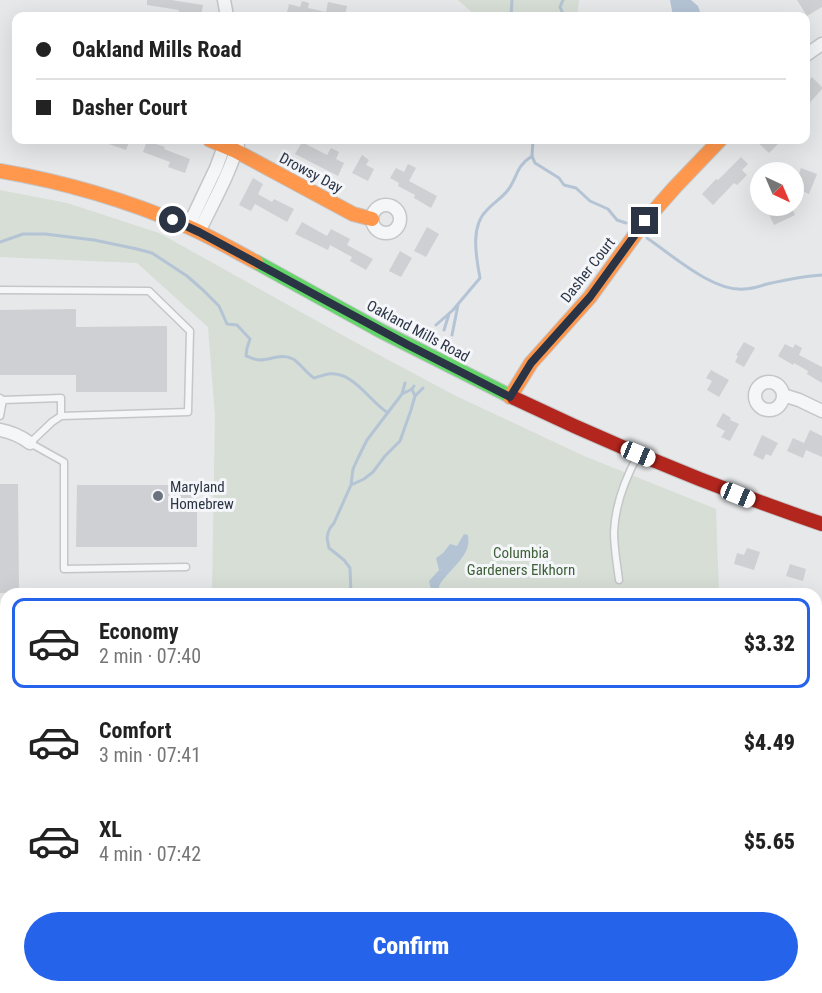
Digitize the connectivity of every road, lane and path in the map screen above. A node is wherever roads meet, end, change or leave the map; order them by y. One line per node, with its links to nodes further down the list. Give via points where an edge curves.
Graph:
1 (231, 144): 4 (street, Drowsy Day, via 353,214); 5 (street)
2 (716, 144): 8 (street, Dasher Court, via 645,221 590,297 531,363)
3 (0, 171): 5 (street, Oakland Mills Road, via 89,190)
4 (372, 219)
5 (194, 230): 8 (street, Oakland Mills Road)
6 (0, 290): 12 (lane, via 149,291 190,331 188,412)
7 (783, 395): 10 (street)
8 (510, 397): 15 (street, Oakland Mills Road)
9 (2, 399): 11 (lane); 12 (lane, via 61,398)
10 (822, 411)
11 (0, 416)
12 (61, 416): 14 (lane)
13 (0, 430): 14 (street, via 10,431)
14 (30, 443): 17 (lane, via 64,462 64,569)
15 (638, 454): 16 (street, Oakland Mills Road, via 752,501); 18 (lane, via 615,514)
16 (822, 524)
17 (186, 567)
18 (619, 580)

